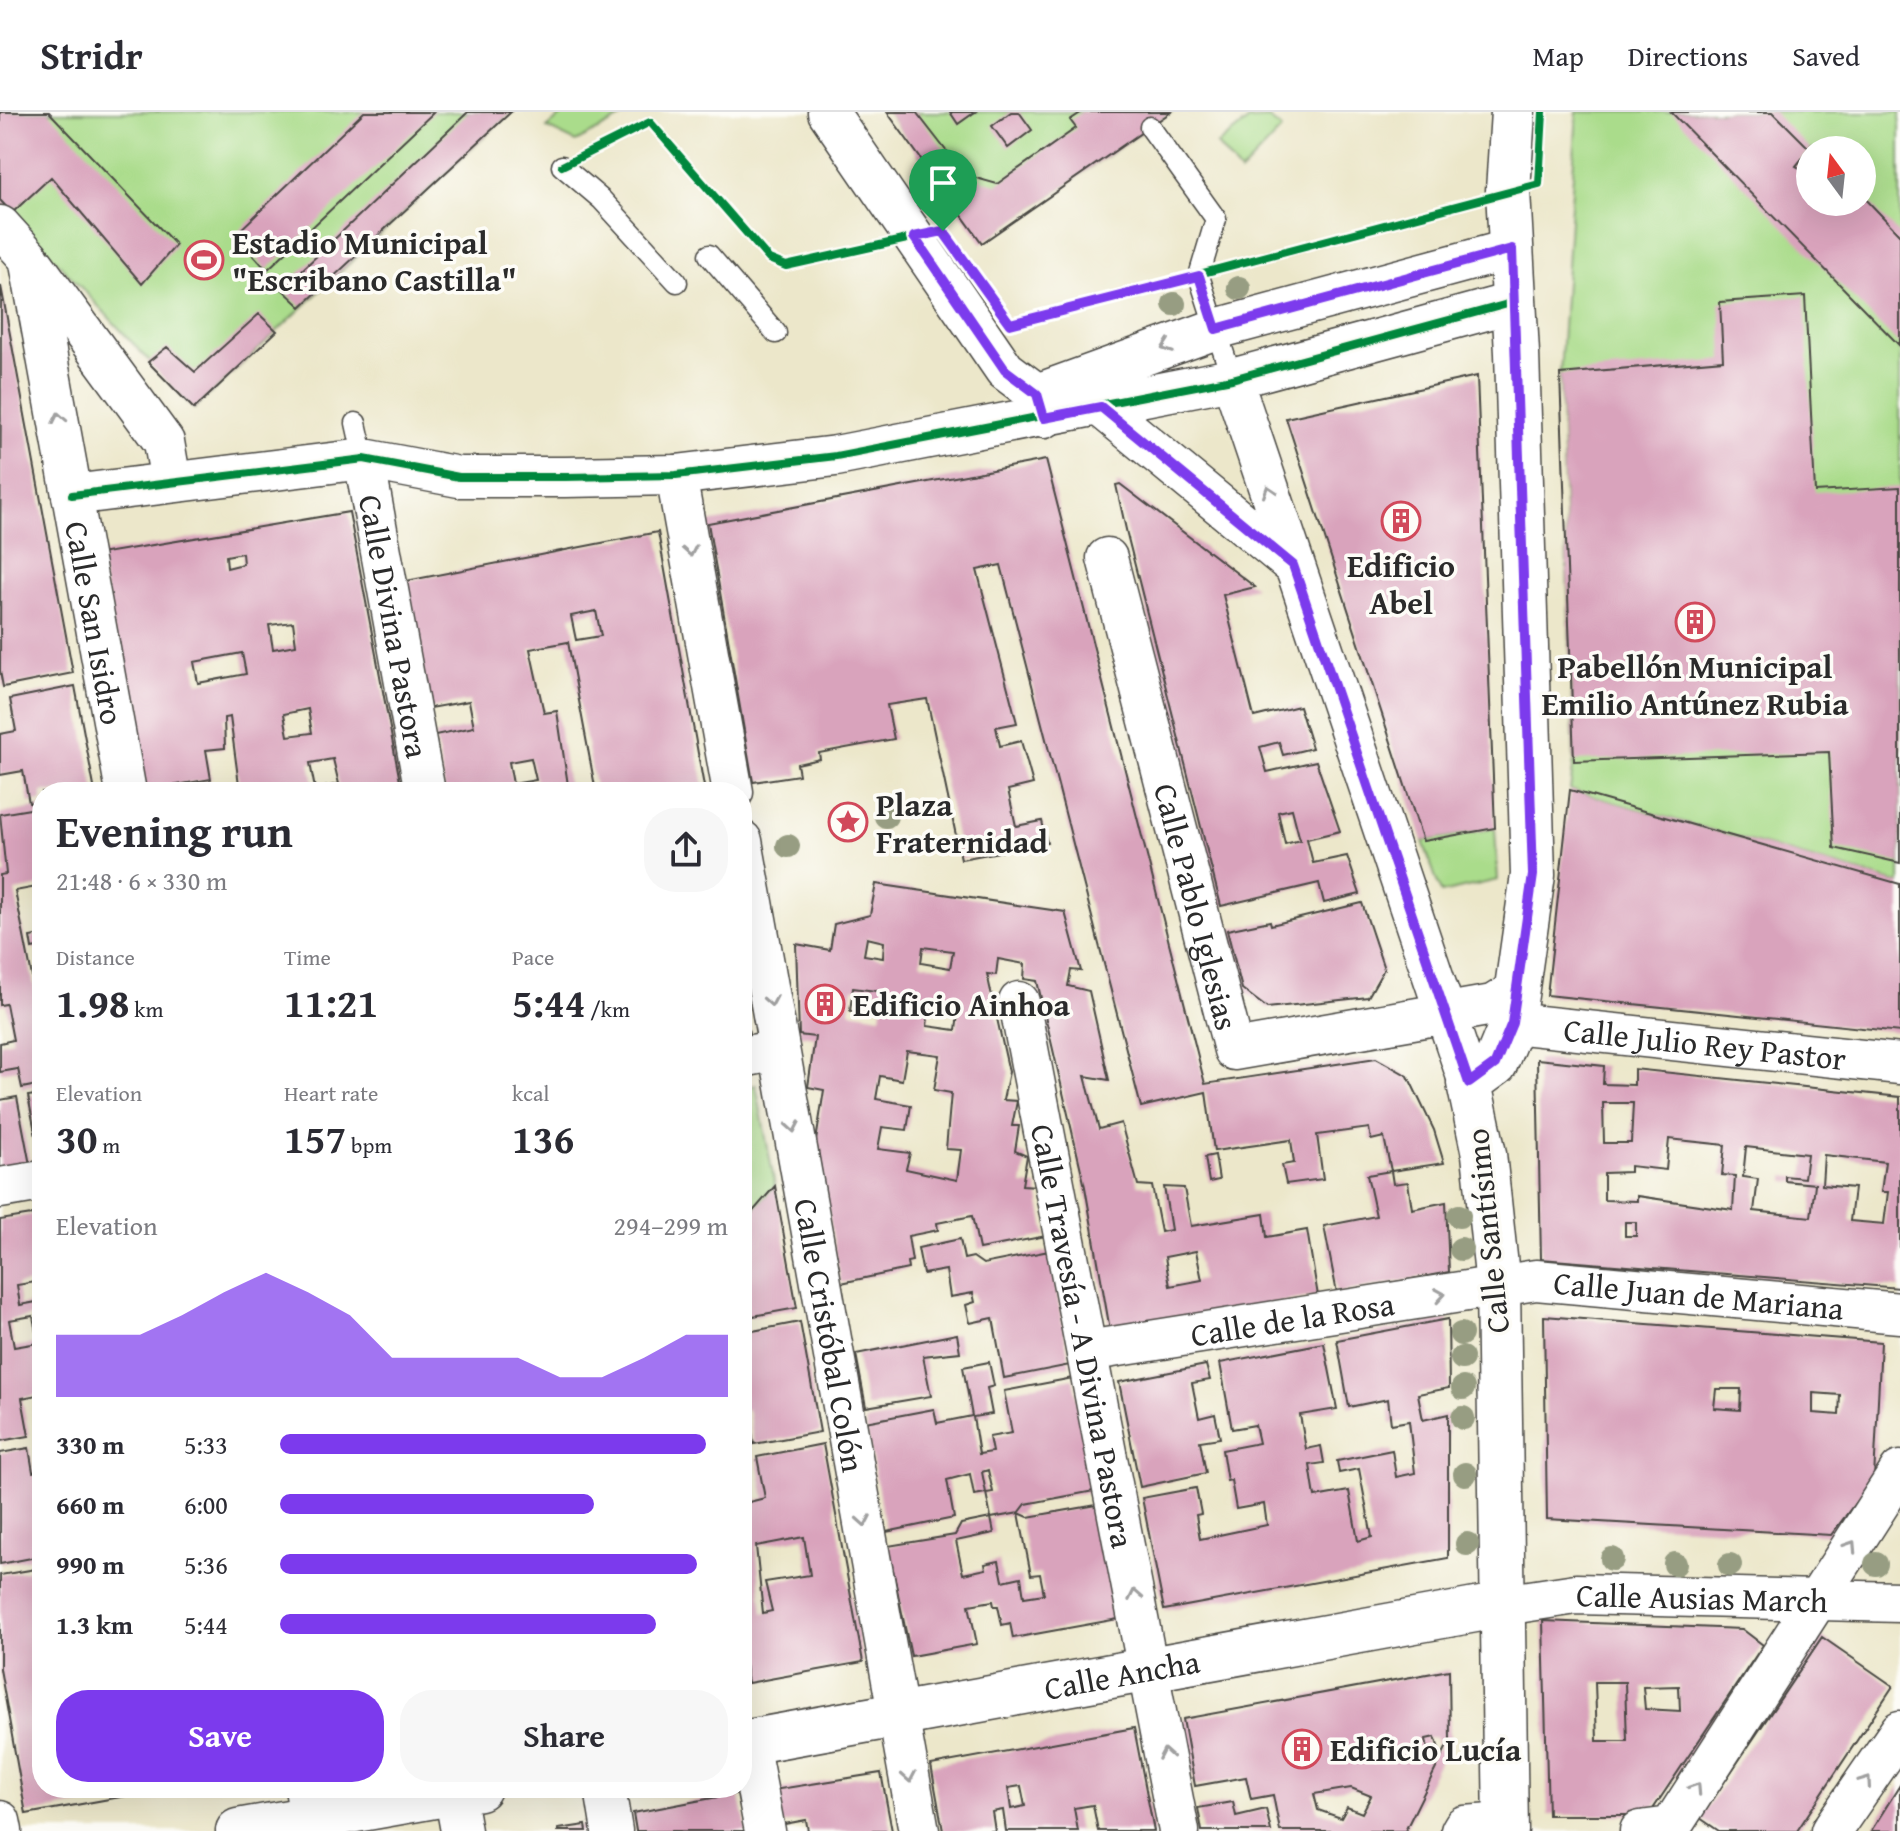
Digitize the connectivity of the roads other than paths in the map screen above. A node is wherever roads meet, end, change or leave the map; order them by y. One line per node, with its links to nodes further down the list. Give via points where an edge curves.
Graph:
1 (828, 112): 14 (street, via 1005,370)
2 (1513, 112): 6 (main road, via 1508,191)
3 (1150, 127): 11 (lane, via 1216,219 1199,276)
4 (562, 166): 9 (lane, via 602,200)
5 (0, 226): 8 (street)
6 (1512, 249): 10 (main road); 11 (street)
7 (709, 255): 12 (lane)
8 (29, 258): 18 (street, via 164,442); 19 (street, Calle San Isidro, one-way to 8)
9 (677, 282)
10 (1515, 302): 13 (street); 27 (main road, via 1533,875)
11 (1216, 329): 13 (lane); 14 (street, one-way to 14)
12 (776, 333)
13 (1232, 379): 15 (street); 21 (street, Calle Santísimo, one-way to 13)
14 (1041, 406): 15 (street); 17 (street, via 836,456)
15 (1101, 407): 21 (street)
16 (360, 441): 17 (street, via 459,477); 18 (street); 23 (street, Calle Divina Pastora)
17 (676, 475): 24 (street, one-way to 24)
18 (171, 482): 19 (street)
19 (72, 495): 22 (street, Calle San Isidro)
20 (1107, 558): 28 (street, Calle Pablo Iglesias, via 1234,1050)
21 (1293, 565): 28 (street, Calle Santísimo)
22 (124, 782)
23 (423, 782)
24 (731, 782)
25 (752, 953): 29 (street, Calle Cristóbal Colón, one-way to 29)
26 (1019, 1002): 36 (street, Calle Travesía - A Divina Pastora)
27 (1514, 1006): 28 (street); 30 (street, Calle Julio Rey Pastor); 31 (main road, via 1495,1064)
28 (1443, 1011): 31 (street, Calle Santísimo)
29 (761, 1054): 42 (street, Calle Cristóbal Colón, one-way to 42)
30 (1900, 1064)
31 (1469, 1083): 34 (main road, Calle Santísimo, via 1484,1154)
32 (32, 1183): 33 (street)
33 (0, 1188)
34 (1498, 1285): 35 (street, Calle Juan de Mariana, via 1536,1280); 36 (street, Calle de la Rosa, one-way to 34); 40 (main road, Calle Santísimo)
35 (1900, 1313)
36 (1087, 1351): 41 (street, Calle Travesía - A Divina Pastora, one-way to 36)
37 (1900, 1471): 38 (street, one-way to 37)
38 (1817, 1598): 39 (street, Calle Ausias March); 40 (street, Calle Ausias March, via 1576,1594); 51 (street, one-way to 38)
39 (1900, 1602)
40 (1503, 1605): 41 (main road, Calle Ancha); 50 (main road, Calle Santísimo)
41 (1149, 1671): 42 (main road, Calle Ancha); 57 (street, Calle Travesía - A Divina Pastora, one-way to 41)
42 (899, 1716): 44 (main road, Calle Ancha); 56 (street, Calle Cristóbal Colón, one-way to 56)
43 (1900, 1731): 59 (street, one-way to 43)
44 (752, 1742)
45 (752, 1774): 55 (street)
46 (607, 1798): 54 (street)
47 (465, 1804): 48 (main road)
48 (309, 1812): 53 (main road)
49 (0, 1821): 52 (street)
50 (1506, 1827): 58 (street, via 1464,1826)
51 (1663, 1830)
52 (2, 1831)
53 (238, 1831)
54 (612, 1831)
55 (765, 1831)
56 (919, 1831)
57 (1179, 1831)
58 (1461, 1831)
59 (1831, 1831)

